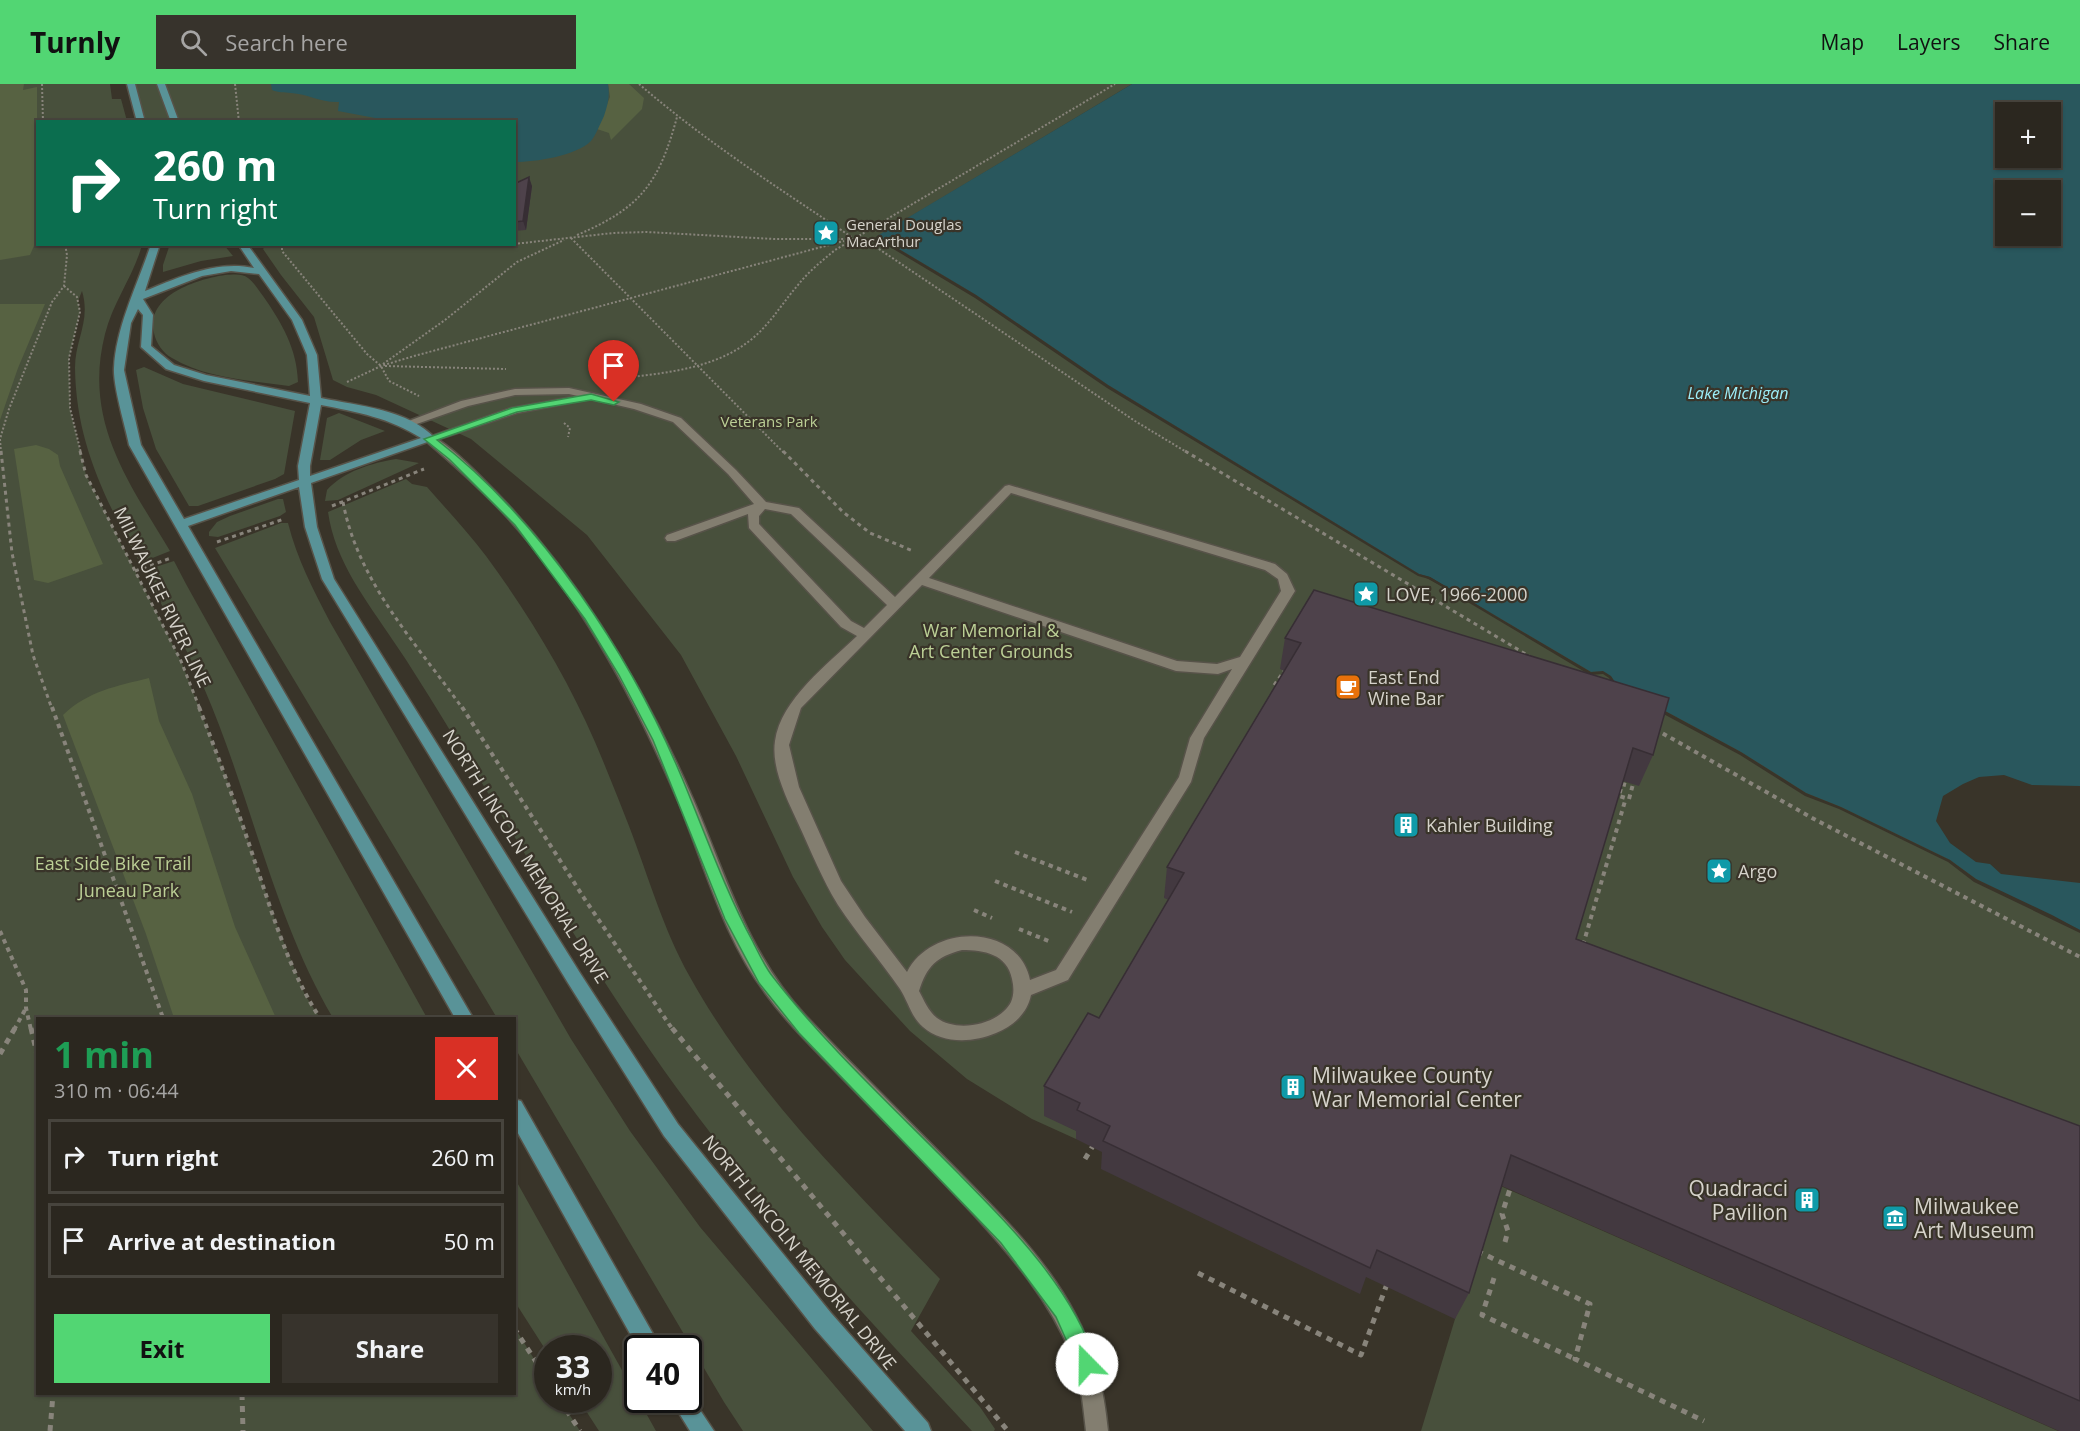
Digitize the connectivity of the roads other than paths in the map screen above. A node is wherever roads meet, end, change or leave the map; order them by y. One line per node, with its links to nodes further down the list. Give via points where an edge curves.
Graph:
1 (131, 84): 3 (main road)
2 (161, 84): 4 (main road)
3 (140, 120)
4 (174, 120)
5 (155, 246): 8 (main road)
6 (243, 246): 7 (main road, NORTH LINCOLN MEMORIAL DRIVE)
7 (263, 273): 8 (main road, via 245,268 205,272); 10 (main road, NORTH LINCOLN MEMORIAL DRIVE, via 297,320 312,355)
8 (138, 299): 10 (main road, via 148,315 146,347 170,367 204,378); 15 (main road, via 126,323 119,370 135,445)
9 (591, 397): 11 (street, via 569,391 515,392 473,401); 12 (street, via 515,410); 14 (street, via 637,406 677,420)
10 (316, 401): 11 (main road, via 383,414); 13 (main road, NORTH LINCOLN MEMORIAL DRIVE, via 304,466)
11 (406, 424): 12 (main road)
12 (430, 439): 13 (main road); 29 (street, via 519,523 590,617 626,675 659,740 733,919 764,979 805,1028 1008,1236 1063,1310 1082,1347 1092,1380)
13 (305, 482): 15 (main road); 28 (main road, NORTH LINCOLN MEMORIAL DRIVE, via 311,527 328,579 671,1130 823,1321)
14 (762, 505): 16 (street); 18 (street, via 795,511); 19 (street, via 753,516 753,525 846,624)
15 (180, 524): 23 (main road)
16 (671, 538)
17 (921, 580): 18 (street); 20 (street, via 1176,666 1218,669); 20 (street, via 1009,489 1280,573 1287,581 1288,591)
18 (895, 605): 19 (street)
19 (866, 635): 21 (street, via 795,706 782,743 794,798 836,885)
20 (1245, 660): 22 (street, via 1197,738 1186,778 1062,975)
21 (912, 990): 22 (street, via 918,1009 932,1025 953,1033 978,1033 1000,1024 1016,1009); 22 (street, via 917,970 932,953 954,943 981,942 1004,951 1020,968)
22 (1024, 990)
23 (463, 1017)
24 (516, 1111): 25 (main road)
25 (643, 1335)
26 (691, 1413): 27 (main road)
27 (703, 1431)
28 (920, 1431)
29 (1097, 1431)

